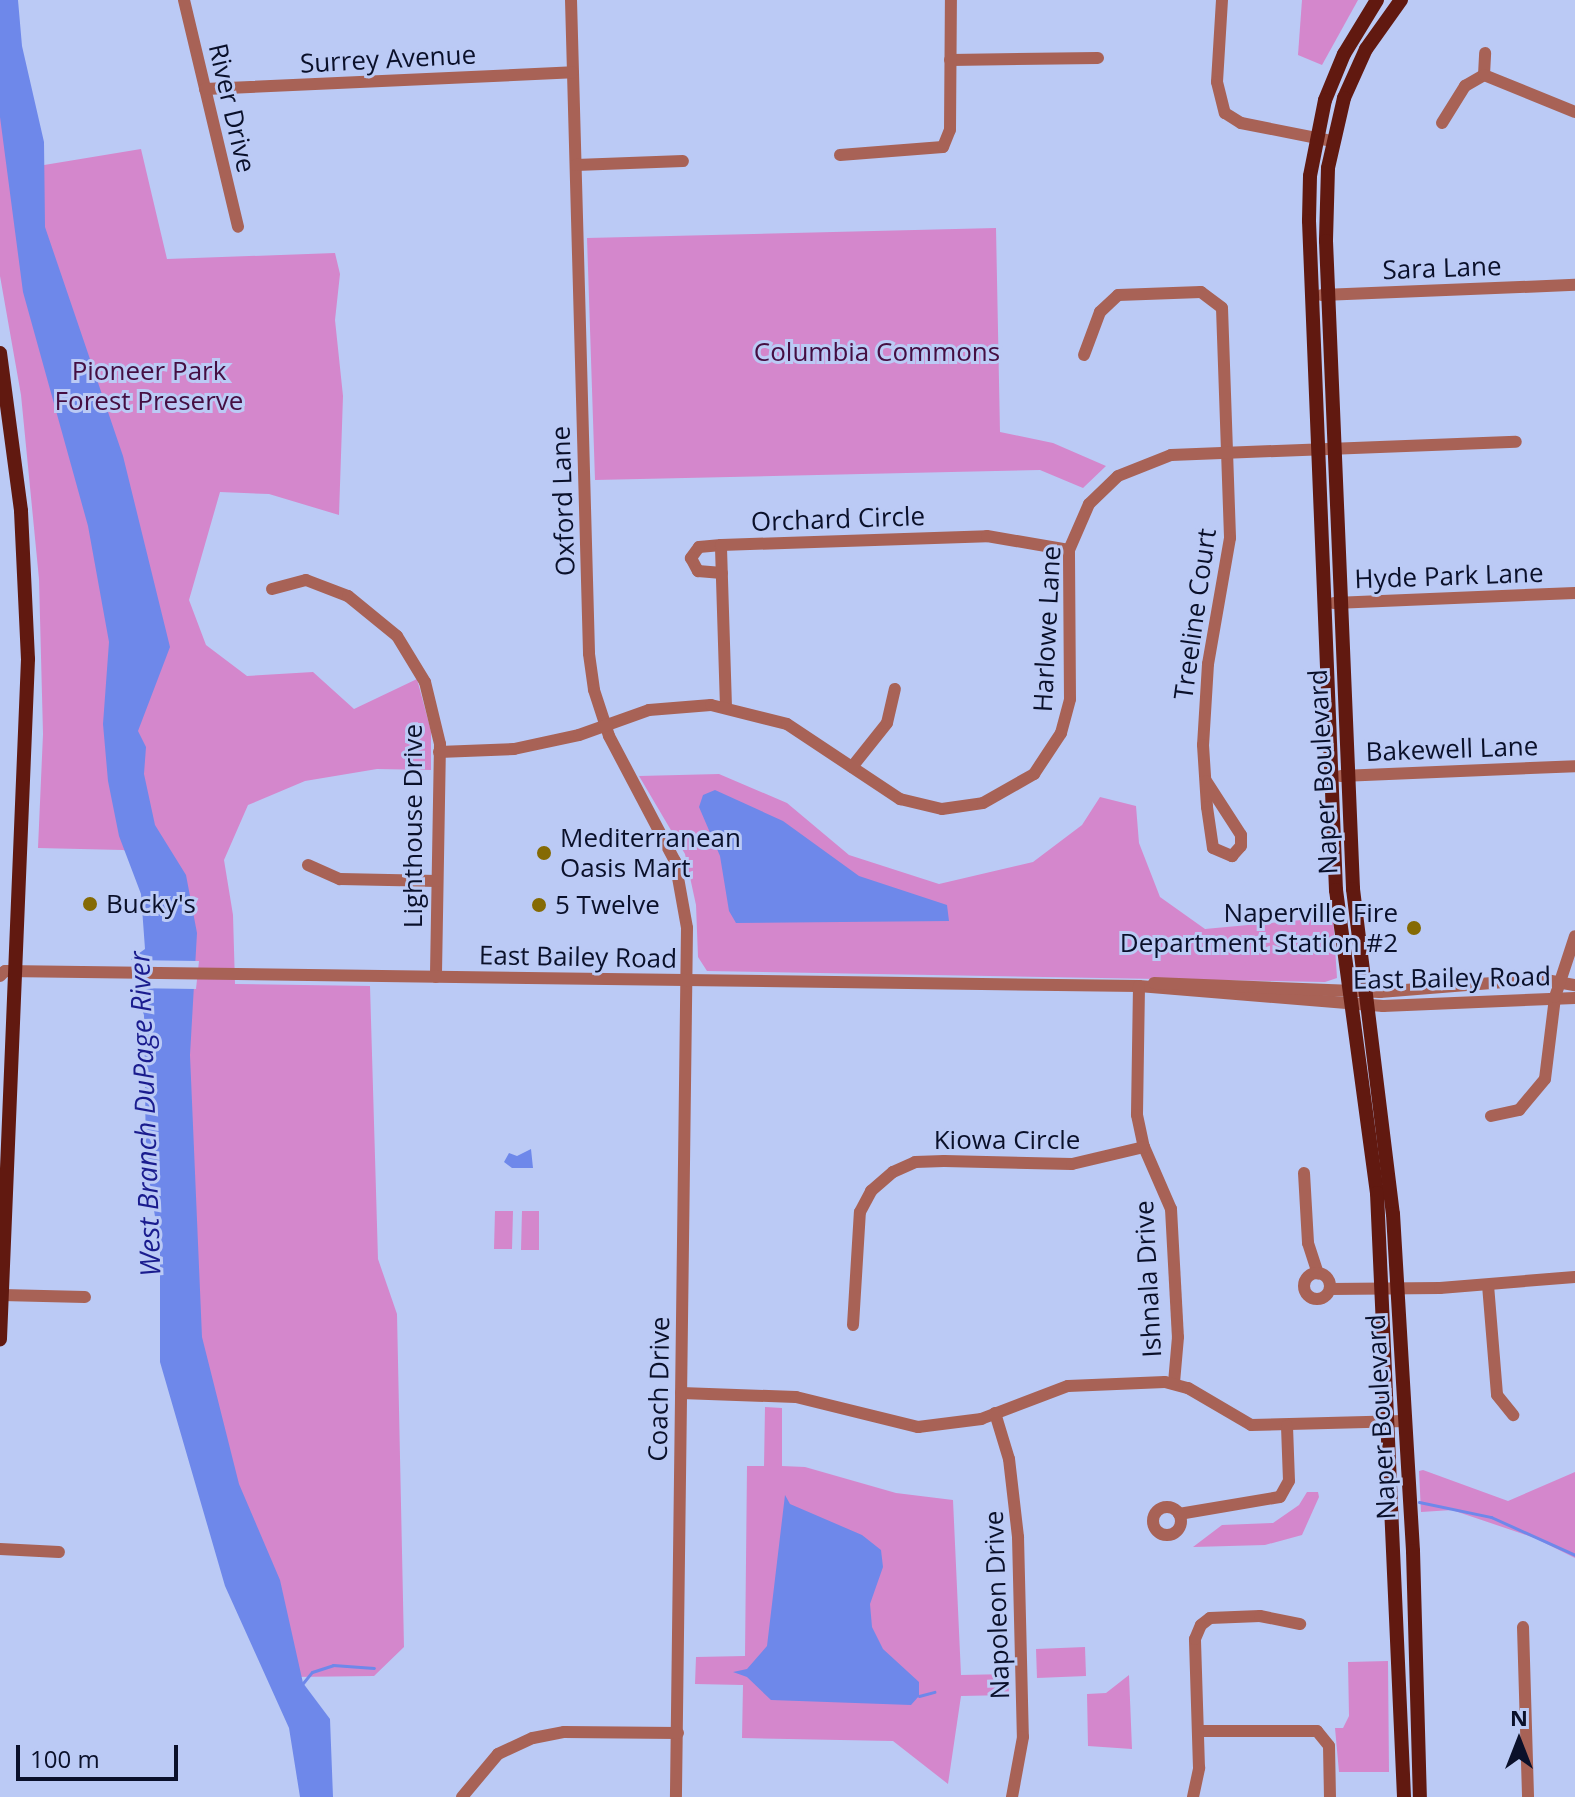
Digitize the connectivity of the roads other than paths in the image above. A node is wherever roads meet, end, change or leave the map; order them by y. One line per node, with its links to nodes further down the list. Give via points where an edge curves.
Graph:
1 (184, 0): 12 (street, River Drive)
2 (571, 0): 10 (street, Oxford Lane)
3 (951, 0): 9 (street)
4 (1222, 0): 15 (street, via 1217,82 1225,113 1241,123)
5 (1377, 0): 15 (main road, Naper Boulevard, via 1344,54)
6 (1401, 0): 16 (main road, Naper Boulevard, via 1355,71)
7 (1485, 53): 11 (street)
8 (1098, 58): 9 (street)
9 (950, 60): 17 (street, via 950,130 943,147)
10 (573, 72): 12 (street, Surrey Avenue); 19 (street, Oxford Lane)
11 (1482, 76): 13 (street); 14 (street, via 1465,86)
12 (205, 89): 20 (street, River Drive)
13 (1575, 112)
14 (1442, 123)
15 (1316, 138): 16 (street); 22 (main road, Naper Boulevard, via 1309,193)
16 (1332, 141): 23 (main road, Naper Boulevard, via 1326,206)
17 (840, 155)
18 (683, 161): 19 (street)
19 (576, 165): 38 (street, Oxford Lane, via 589,654)
20 (238, 227)
21 (1575, 285): 23 (street, Sara Lane)
22 (1311, 295): 23 (street, Sara Lane); 28 (main road, Naper Boulevard)
23 (1328, 295): 27 (main road, Naper Boulevard)
24 (0, 353): 48 (main road, via 21,511 28,659)
25 (1084, 355): 29 (street, Treeline Court, via 1100,312 1114,296 1213,296 1224,314)
26 (1516, 442): 27 (street, Harlowe Lane)
27 (1334, 449): 28 (street, Harlowe Lane); 35 (main road, Naper Boulevard)
28 (1318, 450): 29 (street, Harlowe Lane); 35 (main road, Naper Boulevard)
29 (1228, 453): 31 (street, Harlowe Lane, via 1159,457 1118,476 1089,504); 44 (street, Treeline Court, via 1230,538 1205,685)
30 (721, 545): 31 (street, Orchard Circle, via 987,536); 32 (street, Orchard Circle); 32 (street, via 699,547 691,558 698,571)
31 (1069, 550): 41 (street, Harlowe Lane, via 1069,707 1057,742 1034,774 999,798 942,809 889,794)
32 (722, 573): 37 (street, Orchard Circle)
33 (272, 589): 39 (street, Lighthouse Drive, via 314,581 379,618 410,653 425,682)
34 (1575, 593): 35 (street, Hyde Park Lane)
35 (1332, 603): 42 (main road, Naper Boulevard); 43 (main road, Naper Boulevard)
36 (895, 689): 41 (street, via 887,723)
37 (726, 707): 38 (street, Harlowe Lane, via 666,707); 41 (street, Harlowe Lane, via 787,724)
38 (605, 726): 39 (street, Harlowe Lane, via 514,749); 51 (street, Oxford Lane, via 675,861)
39 (439, 752): 46 (street, Lighthouse Drive)
40 (1575, 766): 43 (street, Bakewell Lane)
41 (852, 767)
42 (1330, 776): 43 (street, Bakewell Lane); 54 (main road, Naper Boulevard)
43 (1346, 776): 56 (main road, Naper Boulevard)
44 (1206, 781): 44 (street, Treeline Court, via 1213,848 1232,856 1241,846 1241,835)
45 (308, 865): 46 (street, via 340,879)
46 (437, 881): 49 (street, Lighthouse Drive)
47 (1575, 936): 50 (street)
48 (5, 970): 49 (street, East Bailey Road); 66 (main road)
49 (436, 977): 51 (street, East Bailey Road)
50 (1559, 980): 52 (street, East Bailey Road); 55 (street); 56 (street, East Bailey Road)
51 (688, 981): 53 (street, East Bailey Road); 71 (street, Coach Drive)
52 (1575, 985)
53 (1139, 986): 54 (street, East Bailey Road); 59 (street, Ishnala Drive, via 1137,1115)
54 (1348, 996): 56 (street, East Bailey Road); 65 (main road, Naper Boulevard)
55 (1555, 997): 56 (street, East Bailey Road); 57 (street, East Bailey Road); 58 (street, via 1549,1058 1539,1092 1519,1110)
56 (1366, 998): 65 (main road, Naper Boulevard, via 1389,1166)
57 (1575, 998)
58 (1491, 1116)
59 (1144, 1147): 68 (street, Kiowa Circle, via 1095,1161 915,1162 893,1172 871,1191 860,1212); 70 (street, Ishnala Drive, via 1171,1209 1178,1337)
60 (1304, 1173): 61 (street, via 1308,1243)
61 (1318, 1273): 64 (street); 64 (street, via 1306,1279 1306,1294 1318,1300)
62 (1575, 1277): 63 (street)
63 (1488, 1285): 65 (street); 73 (street, via 1497,1395)
64 (1330, 1289): 65 (street)
65 (1390, 1290): 74 (main road, Naper Boulevard)
66 (2, 1295): 67 (street); 69 (main road)
67 (85, 1297)
68 (853, 1325)
69 (0, 1339)
70 (1174, 1383): 72 (street, via 1068,1386); 75 (street, via 1236,1420)
71 (681, 1393): 72 (street, via 796,1397 918,1427 959,1424); 82 (street, Coach Drive)
72 (995, 1413): 85 (street, Napoleon Drive, via 1011,1473 1018,1537 1023,1737)
73 (1513, 1415)
74 (1398, 1421): 75 (street); 88 (main road, Naper Boulevard); 89 (main road, Naper Boulevard)
75 (1287, 1426): 76 (street, via 1289,1481 1280,1497)
76 (1179, 1514)
77 (0, 1549): 78 (street)
78 (59, 1552)
79 (1300, 1624): 81 (street, via 1260,1616 1210,1618 1201,1625 1195,1639)
80 (1523, 1627): 90 (street)
81 (1198, 1731): 86 (street); 87 (street, via 1317,1731 1329,1746)
82 (678, 1733): 83 (street, via 564,1732 533,1738 498,1754); 84 (street, Coach Drive)
83 (462, 1797)
84 (676, 1797)
85 (1012, 1797)
86 (1193, 1797)
87 (1330, 1797)
88 (1404, 1797)
89 (1420, 1797)
90 (1528, 1797)

